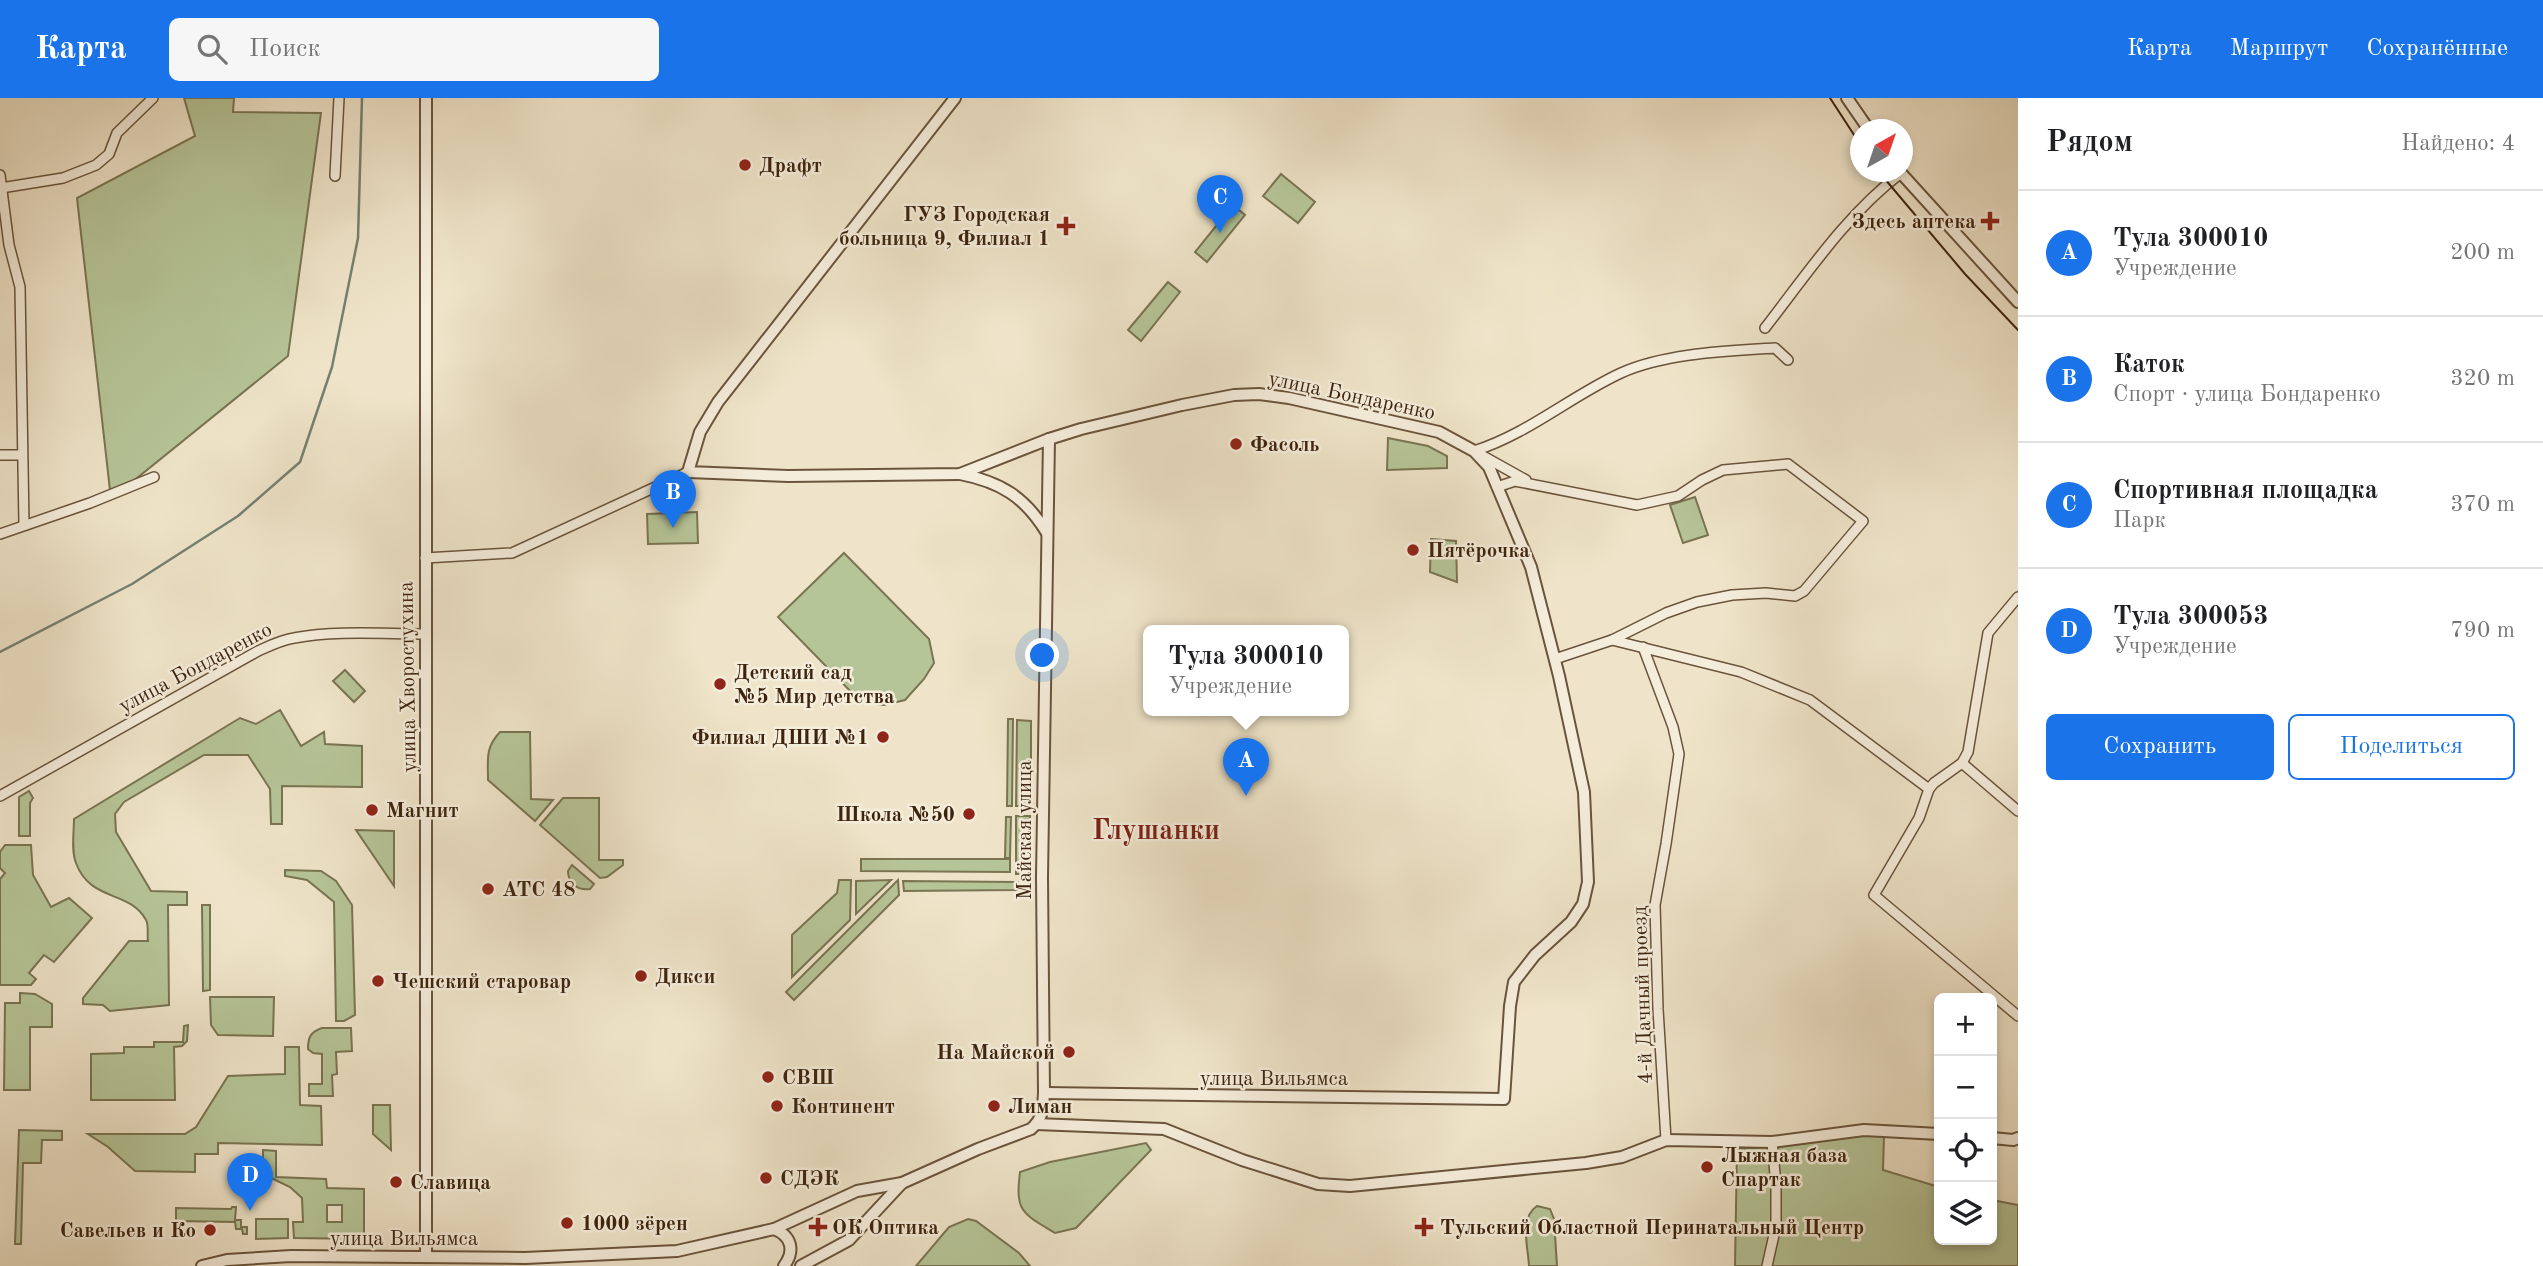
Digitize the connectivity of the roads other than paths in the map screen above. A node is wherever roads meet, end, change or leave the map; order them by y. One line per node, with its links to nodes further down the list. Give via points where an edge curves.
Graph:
1 (153, 98): 11 (street, via 117,133 109,154 96,165 63,178)
2 (339, 98): 8 (street)
3 (426, 98): 27 (street, улица Хворостухина)
4 (955, 98): 19 (street, via 718,402 700,432)
5 (1847, 98): 6 (street)
6 (1861, 119)
7 (0, 175): 11 (street)
8 (335, 176)
9 (1888, 182): 13 (street, via 1849,220)
10 (1910, 182): 12 (street)
11 (1, 188): 18 (street, via 20,287)
12 (2018, 302)
13 (1765, 328)
14 (1788, 360): 16 (street, via 1775,348 1662,360 1622,372 1497,444)
15 (1049, 439): 16 (street, улица Бондаренко, via 1182,405 1259,394 1439,432); 20 (street, улица Бондаренко); 26 (street, Майская улица)
16 (1474, 451): 22 (street); 23 (street, улица Бондаренко, via 1489,467)
17 (0, 455): 18 (street)
18 (22, 455): 24 (street)
19 (688, 472): 20 (street, улица Бондаренко); 27 (street, улица Бондаренко, via 512,552)
20 (960, 474): 26 (street, via 986,479 1009,492)
21 (154, 477): 24 (street)
22 (1534, 485): 23 (street, via 1516,481); 30 (street, via 1637,505 1678,496 1723,470 1788,464 1863,521 1795,596 1732,595 1697,602 1666,612)
23 (1497, 487): 32 (street, улица Бондаренко, via 1531,567)
24 (24, 525): 25 (street)
25 (0, 534)
26 (1048, 535): 38 (street, Майская улица, via 1042,877)
27 (425, 558): 29 (street, улица Хворостухина)
28 (2018, 597): 33 (street, via 1989,633 1968,752)
29 (426, 634): 35 (street, улица Бондаренко, via 344,634 281,641); 50 (street, улица Хворостухина)
30 (1612, 640): 31 (street); 32 (street)
31 (1643, 647): 34 (street, via 1741,672 1810,700); 44 (street, 4-й Дачный проезд, via 1679,754 1655,905)
32 (1555, 659): 39 (street, улица Бондаренко, via 1584,792 1588,882 1583,904 1571,922 1514,982)
33 (1962, 763): 34 (street); 36 (street)
34 (1929, 789): 37 (street, via 1919,818 1874,895)
35 (0, 796)
36 (2018, 811)
37 (2018, 1016)
38 (1044, 1093): 39 (street, улица Вильямса); 40 (street, Майская улица)
39 (1503, 1099)
40 (1036, 1125): 44 (street, via 1164,1129 1318,1184 1350,1186 1586,1163 1622,1157); 46 (street, улица Вильямса)
41 (1934, 1134): 45 (street, via 1864,1130)
42 (1997, 1138): 43 (street)
43 (2018, 1138)
44 (1666, 1140): 45 (street)
45 (1772, 1142): 55 (street, via 1776,1226)
46 (902, 1183): 47 (street, улица Вильямса); 48 (street, улица Вильямса)
47 (874, 1190): 48 (street); 49 (street, улица Вильямса, via 858,1191)
48 (876, 1213): 54 (street, улица Вильямса, via 849,1240)
49 (774, 1229): 51 (street, улица Вильямса, via 677,1251); 53 (street, via 791,1245)
50 (426, 1256): 51 (street, улица Вильямса); 52 (street, улица Вильямса, via 291,1256)
51 (596, 1261)
52 (209, 1265)
53 (784, 1266)
54 (801, 1266)
55 (1767, 1266)

